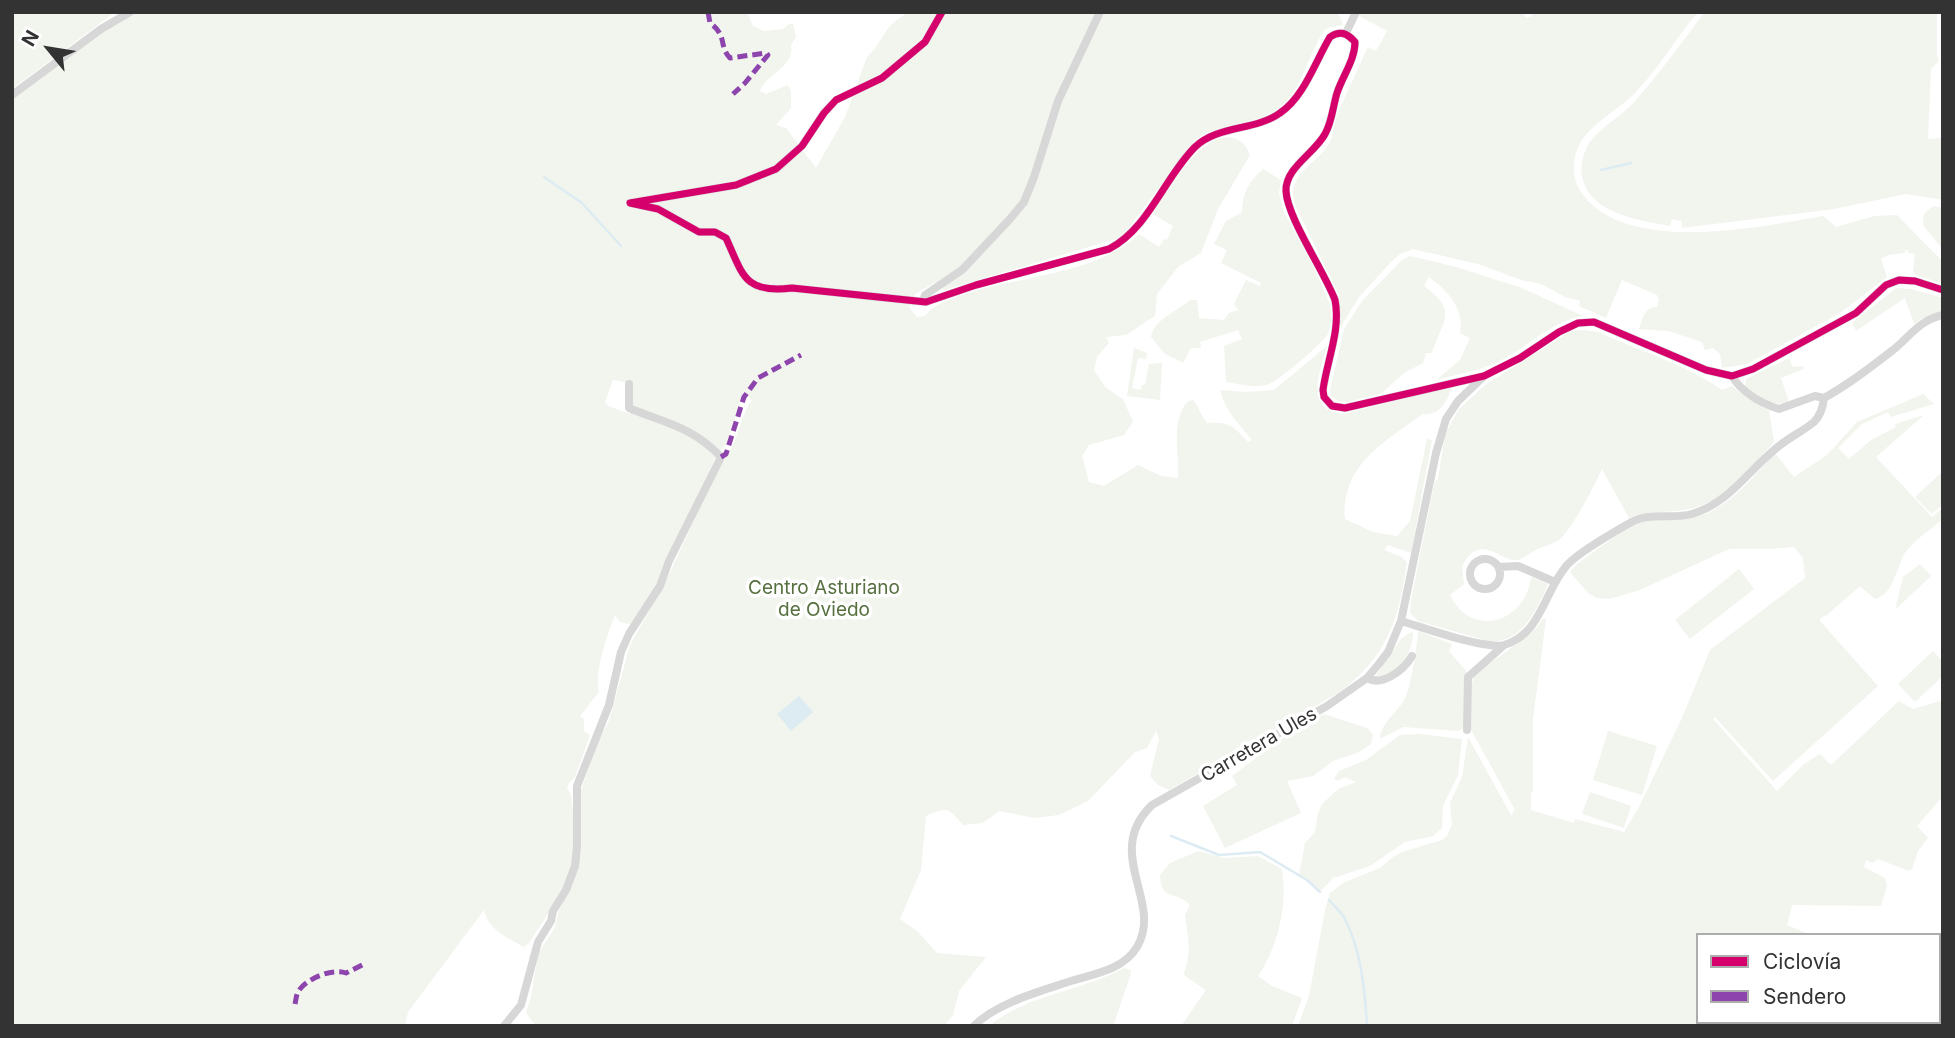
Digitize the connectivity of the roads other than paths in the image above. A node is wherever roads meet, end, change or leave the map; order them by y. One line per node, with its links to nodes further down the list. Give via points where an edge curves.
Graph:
1 (130, 12): 6 (street)
2 (942, 12): 8 (street, via 925,42 882,78 836,100 802,146 776,169 736,185 630,203 658,209 699,232 726,238 743,278 757,285)
3 (1100, 12): 8 (street, via 1058,101 1024,202 962,270 924,295)
4 (1356, 12): 5 (street)
5 (1346, 33): 8 (street, via 1330,37 1298,94 1279,114 1210,136 1196,146 1133,232 1116,246); 10 (street, via 1355,49 1327,131 1286,183 1290,208 1329,284 1337,313 1324,397 1332,406 1345,408)
6 (12, 95)
7 (1943, 290): 11 (street, via 1915,281 1886,285 1856,313)
8 (923, 301)
9 (1943, 315): 13 (street, via 1921,324 1848,385)
10 (1484, 376): 11 (street, via 1559,332 1578,323 1594,323 1706,370); 16 (street, Carretera Ules, via 1446,419)
11 (1732, 376): 13 (street, via 1754,398 1779,409 1815,396)
12 (629, 384): 21 (street, via 629,408 707,441 721,457 660,586 621,652 609,705 577,786 575,866 538,942 521,1005)
13 (1824, 398): 15 (street, via 1815,421 1777,447 1713,506 1689,515 1651,515 1632,522 1570,562)
14 (1499, 567): 15 (street, via 1518,566)
15 (1555, 582): 17 (street, via 1537,619 1522,636)
16 (1401, 621): 17 (street); 19 (street, Carretera Ules, via 1388,652)
17 (1503, 646): 20 (street, via 1468,677)
18 (1412, 656): 19 (street, via 1387,679)
19 (1367, 678): 22 (street, Carretera Ules, via 1327,706 1152,805 1138,819 1132,859 1143,914 1142,934 1126,960 1107,971 1002,1006)
20 (1467, 730)
21 (504, 1026)
22 (974, 1026)

